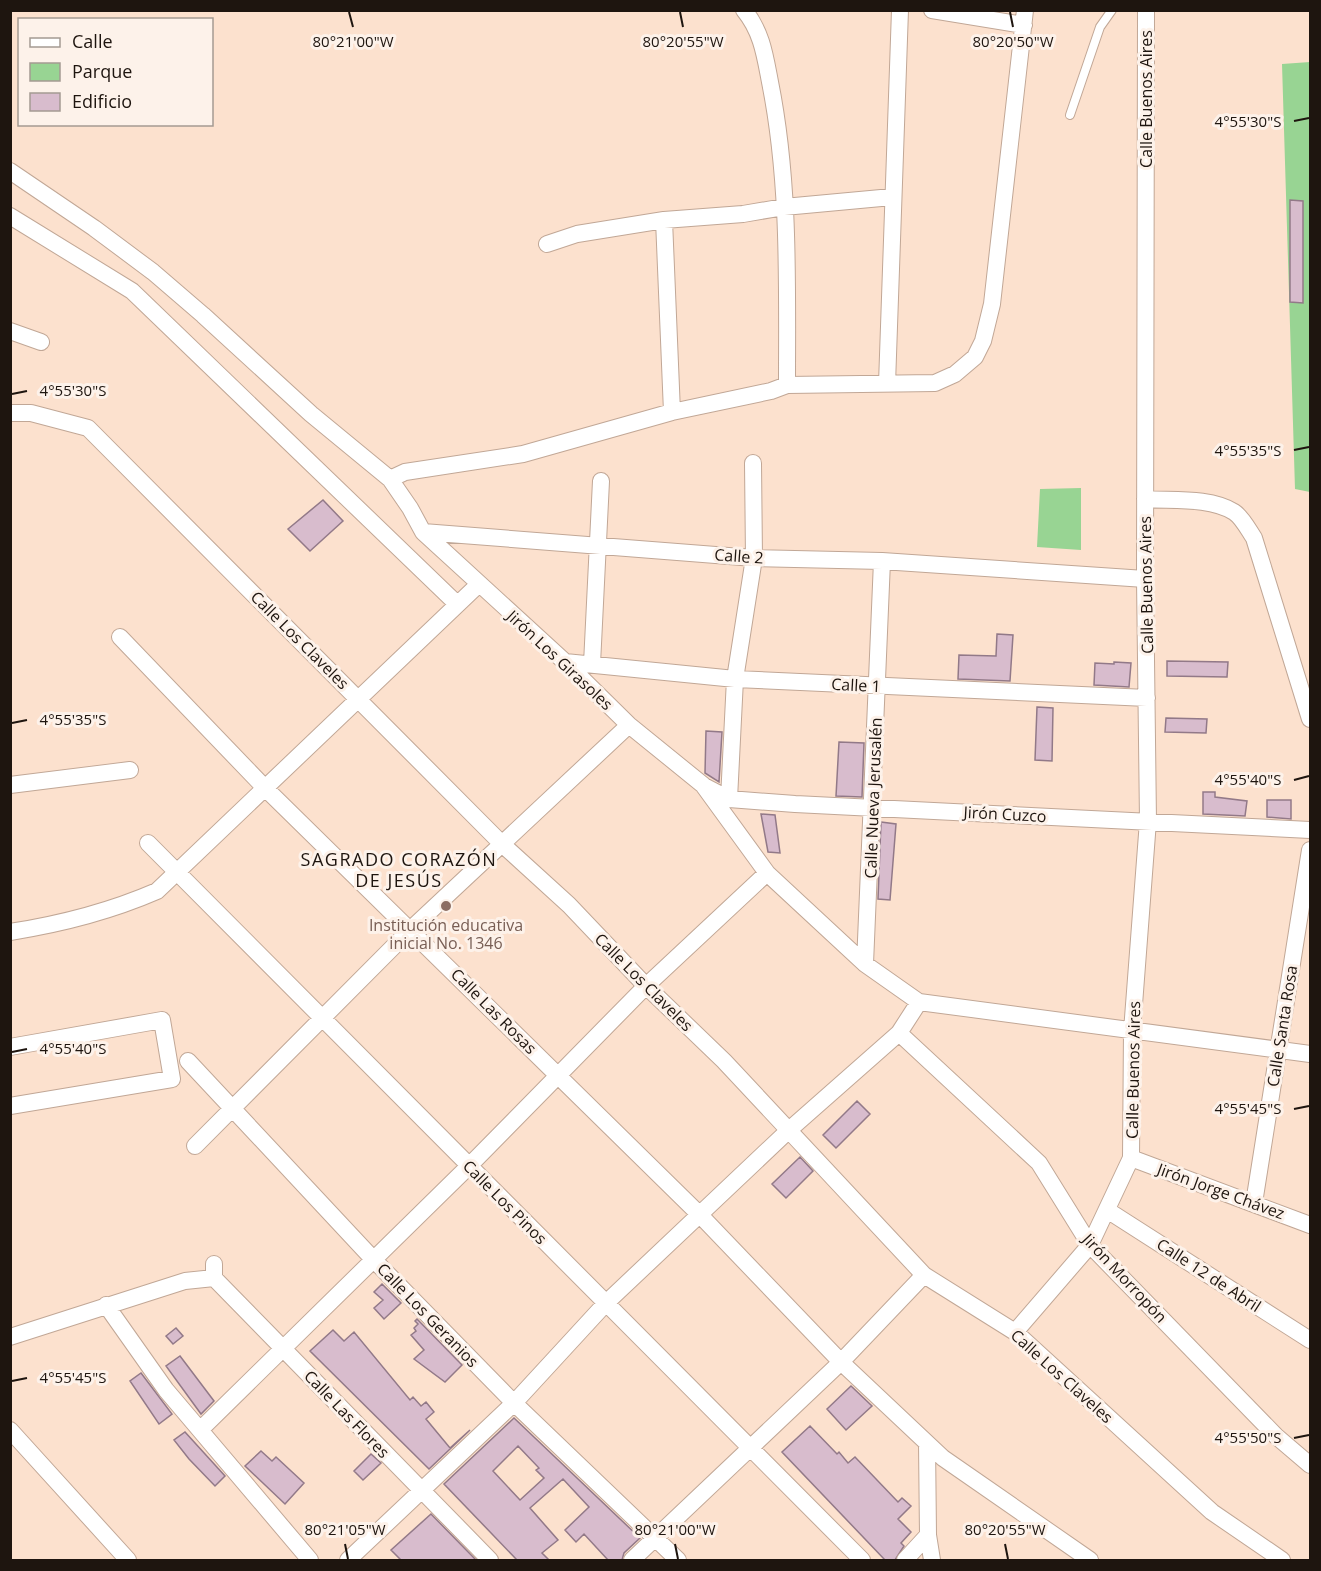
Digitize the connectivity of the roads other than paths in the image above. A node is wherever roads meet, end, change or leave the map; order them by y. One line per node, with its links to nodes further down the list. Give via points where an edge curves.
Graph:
1 (744, 10): 10 (street, via 763,41 778,119)
2 (900, 10): 9 (street)
3 (932, 10): 6 (street)
4 (1112, 10): 7 (lane, via 1100,27)
5 (1146, 10): 23 (street, Calle Buenos Aires)
6 (1024, 18): 16 (street, via 997,272 983,341 970,363 945,379 935,383)
7 (1070, 115)
8 (10, 171): 21 (street, Jirón Los Girasoles, via 153,272 311,414)
9 (892, 197): 10 (street); 16 (street)
10 (784, 207): 12 (street); 17 (street)
11 (10, 216): 30 (street, via 132,291)
12 (664, 220): 13 (street, via 578,234); 18 (street)
13 (547, 244)
14 (10, 331): 15 (street)
15 (41, 342)
16 (887, 384): 17 (street)
17 (787, 385): 18 (street)
18 (672, 412): 21 (street, via 523,454 405,472)
19 (10, 413): 36 (street, Calle Los Claveles, via 31,413 88,428)
20 (753, 463): 26 (street)
21 (390, 479): 24 (street, Jirón Los Girasoles)
22 (601, 480): 25 (street)
23 (1145, 499): 28 (street, Calle Buenos Aires); 38 (street, via 1216,504 1235,512 1246,525 1254,538)
24 (423, 532): 25 (street, Calle 2); 29 (street, Jirón Los Girasoles)
25 (597, 545): 26 (street, Calle 2); 33 (street)
26 (754, 558): 27 (street, Calle 2); 34 (street)
27 (882, 561): 28 (street, Calle 2); 35 (street, Calle Nueva Jerusalén)
28 (1145, 579): 37 (street, Calle Buenos Aires)
29 (478, 585): 30 (street); 32 (street, Jirón Los Girasoles)
30 (457, 604): 36 (street)
31 (120, 637): 43 (street, Calle Las Rosas)
32 (565, 662): 33 (street, Calle 1); 39 (street, Jirón Los Girasoles)
33 (592, 664): 34 (street, Calle 1)
34 (735, 679): 35 (street, Calle 1); 44 (street)
35 (878, 687): 37 (street, Calle 1); 45 (street, Calle Nueva Jerusalén)
36 (358, 698): 43 (street); 49 (street, Calle Los Claveles)
37 (1147, 698): 46 (street, Calle Buenos Aires)
38 (1311, 719)
39 (629, 725): 42 (street, Jirón Los Girasoles); 49 (street)
40 (130, 770): 41 (street)
41 (10, 785)
42 (703, 785): 44 (street, Jirón Cuzco); 52 (street, Jirón Los Girasoles)
43 (265, 788): 51 (street); 54 (street, Calle Las Rosas)
44 (729, 799): 45 (street, Jirón Cuzco)
45 (873, 808): 46 (street, Jirón Cuzco); 56 (street, Calle Nueva Jerusalén)
46 (1148, 821): 47 (street, Jirón Cuzco); 60 (street, Calle Buenos Aires)
47 (1311, 830)
48 (148, 843): 51 (street, Calle Los Pinos)
49 (502, 844): 54 (street); 57 (street, Calle Los Claveles, via 569,905)
50 (1311, 850): 53 (street, Calle Santa Rosa)
51 (178, 871): 55 (street, via 157,891 135,900 51,926); 59 (street, Calle Los Pinos)
52 (767, 873): 56 (street, Jirón Los Girasoles); 57 (street)
53 (1305, 908): 63 (street, Calle Santa Rosa)
54 (411, 929): 59 (street); 66 (street, Calle Las Rosas)
55 (10, 932)
56 (865, 964): 58 (street, Jirón Los Girasoles)
57 (646, 986): 66 (street); 69 (street, Calle Los Claveles)
58 (919, 1002): 60 (street); 61 (street)
59 (323, 1018): 68 (street); 72 (street, Calle Los Pinos)
60 (1132, 1032): 63 (street); 71 (street, Calle Buenos Aires)
61 (899, 1033): 69 (street); 77 (street, Jirón Morropón, via 1039,1162)
62 (10, 1047): 67 (street, via 162,1020 172,1078)
63 (1279, 1050): 64 (street); 73 (street, Calle Santa Rosa)
64 (1311, 1054)
65 (188, 1061): 68 (street, Calle Los Geranios)
66 (559, 1076): 72 (street); 75 (street, Calle Las Rosas)
67 (10, 1106)
68 (234, 1108): 70 (street); 78 (street, Calle Los Geranios)
69 (789, 1130): 75 (street); 79 (street, Calle Los Claveles)
70 (195, 1146)
71 (1131, 1158): 73 (street, Jirón Jorge Chávez); 74 (street)
72 (469, 1166): 78 (street); 80 (street, Calle Los Pinos)
73 (1254, 1203): 76 (street, Jirón Jorge Chávez)
74 (1107, 1209): 77 (street); 84 (street, Calle 12 de Abril)
75 (700, 1215): 80 (street); 86 (street, Calle Las Rosas)
76 (1311, 1225)
77 (1090, 1245): 82 (street); 92 (street, Jirón Morropón, via 1276,1436)
78 (373, 1259): 85 (street); 87 (street, Calle Los Geranios)
79 (924, 1275): 82 (street, Calle Los Claveles); 86 (street)
80 (606, 1303): 87 (street); 91 (street, Calle Los Pinos)
81 (106, 1305): 83 (street); 85 (street, Calle Las Flores, via 214,1271); 89 (street, via 166,1390)
82 (1014, 1332): 106 (street, Calle Los Claveles, via 1212,1512)
83 (10, 1337)
84 (1311, 1340)
85 (283, 1348): 89 (street); 93 (street, Calle Las Flores)
86 (841, 1362): 90 (street); 91 (street)
87 (514, 1403): 93 (street); 95 (street, Calle Los Geranios)
88 (10, 1430): 96 (street)
89 (200, 1430): 97 (street)
90 (927, 1443): 94 (street); 105 (street)
91 (749, 1449): 95 (street); 102 (street, Calle Los Pinos)
92 (1311, 1465)
93 (422, 1491): 98 (street); 99 (street, Calle Las Flores)
94 (928, 1535): 103 (street); 104 (street)
95 (654, 1538): 100 (street); 101 (street, Calle Los Geranios)
96 (128, 1560)
97 (310, 1560)
98 (348, 1560)
99 (490, 1560)
100 (632, 1560)
101 (678, 1560)
102 (862, 1560)
103 (905, 1560)
104 (932, 1560)
105 (1090, 1560)
106 (1282, 1560)

